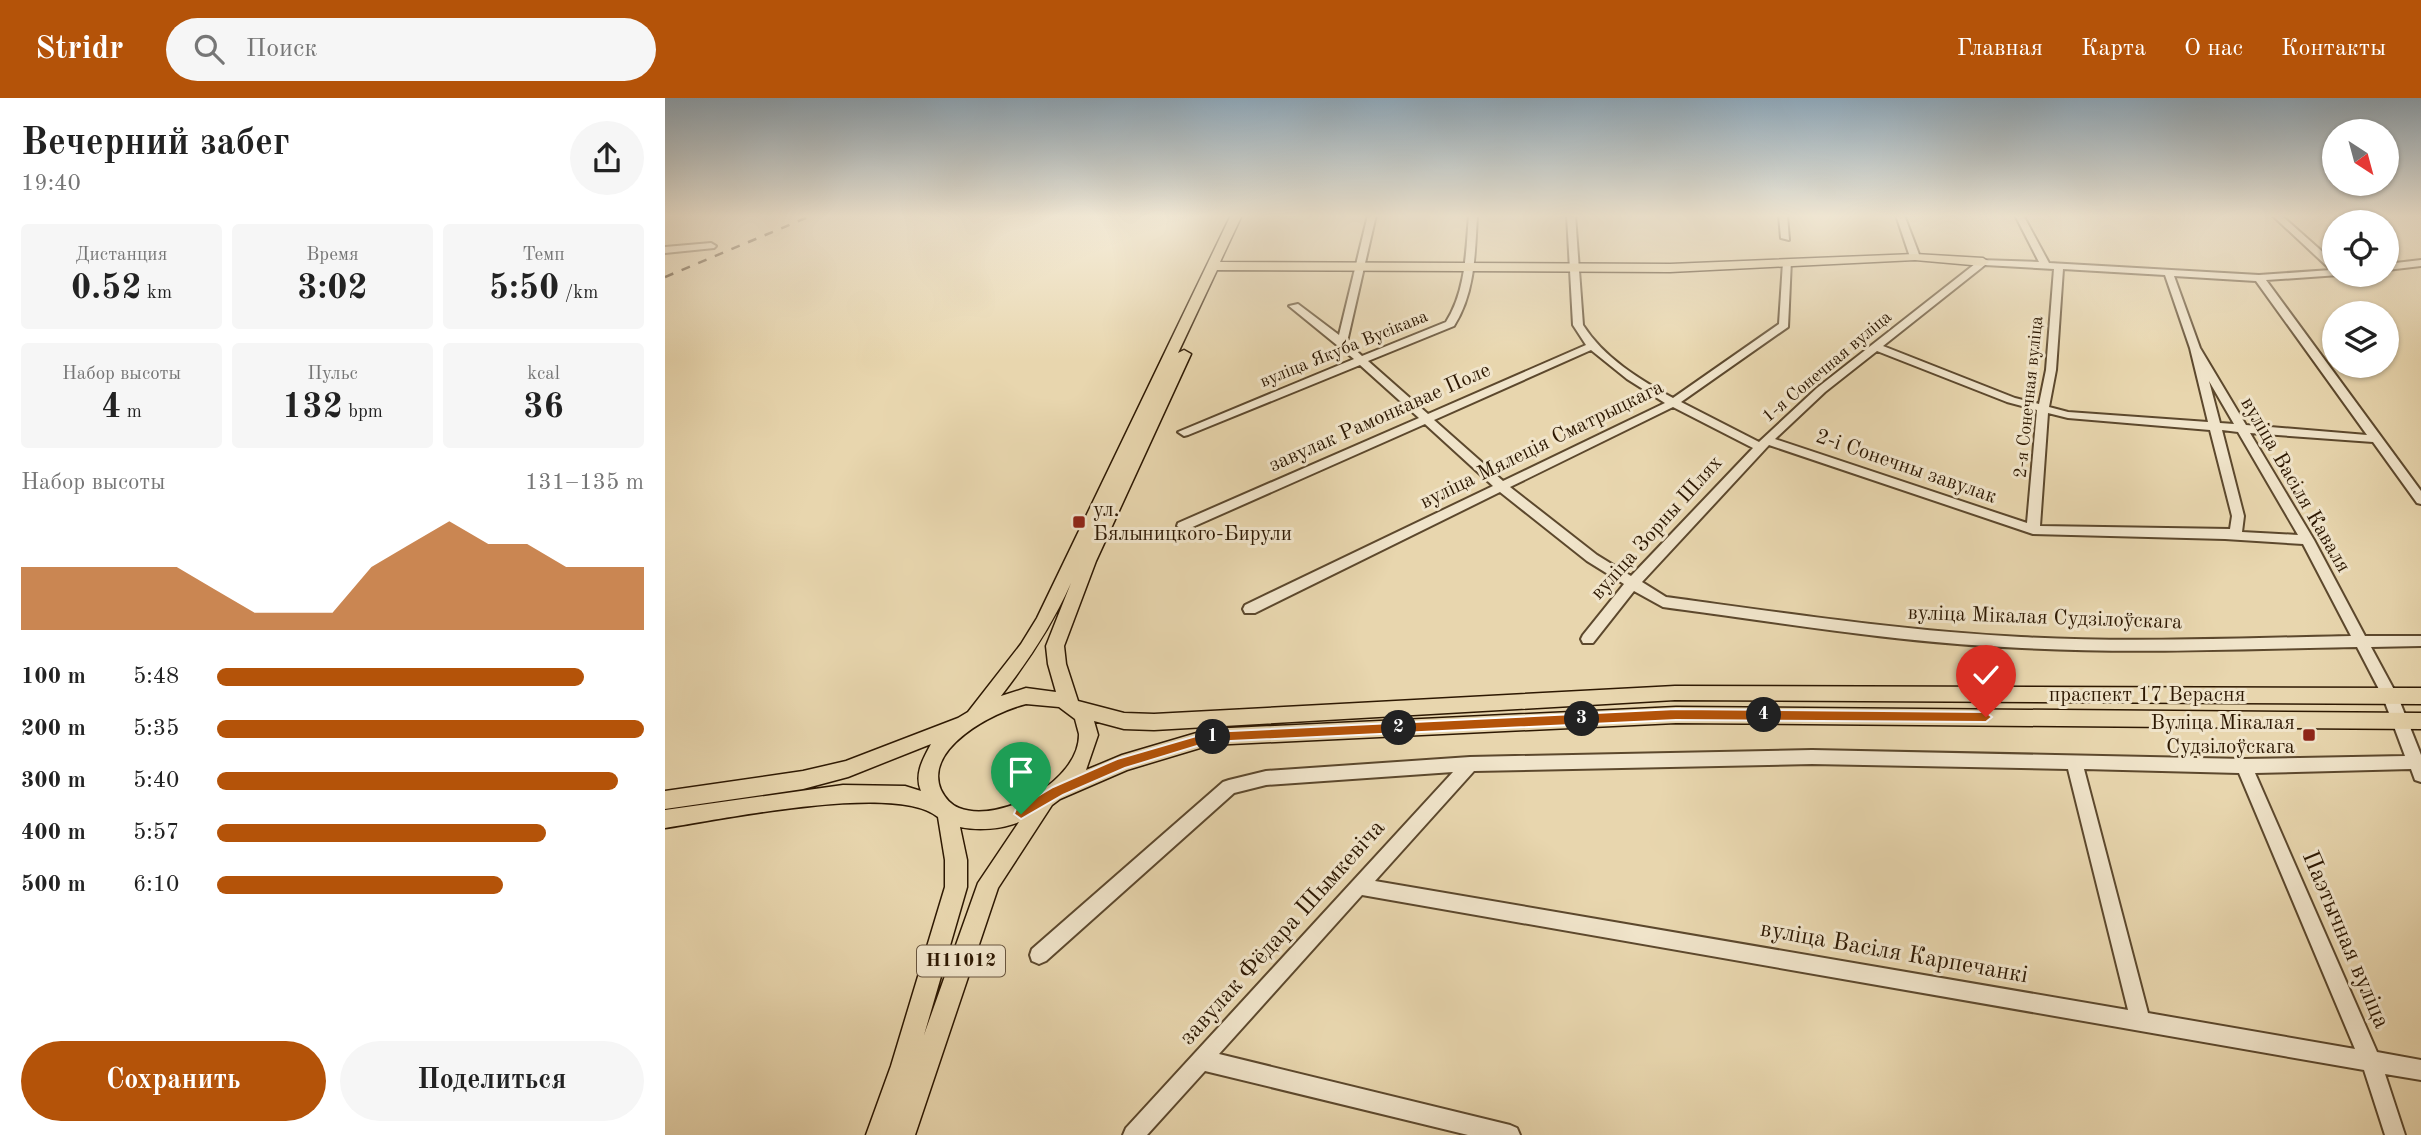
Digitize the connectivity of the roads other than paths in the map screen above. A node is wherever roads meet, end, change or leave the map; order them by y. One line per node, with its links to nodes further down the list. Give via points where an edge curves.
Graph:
1 (1219, 263): 14 (main road)
2 (1221, 263): 14 (main road)
3 (1362, 263): 15 (street)
4 (1468, 263): 16 (street, вуліца Якуба Вусікава)
5 (1575, 263): 17 (street)
6 (1761, 263): 17 (main road, via 1636,274)
7 (1788, 263): 27 (street, вуліца Мялеція Сматрыцкага, via 1784,325)
8 (1981, 263): 24 (street, 1-я Сонечная вуліца)
9 (2012, 263): 11 (street)
10 (2418, 263): 13 (street)
11 (2045, 265): 12 (street)
12 (2059, 266): 19 (street); 28 (street, 2-я Сонечная вуліца, via 2051,370)
13 (2399, 266)
14 (1217, 270): 15 (main road); 48 (main road, Н11012, via 1055,646); 49 (main road, Н11012, via 1045,620)
15 (1360, 271): 16 (main road); 22 (street)
16 (1467, 271): 17 (main road); 26 (street, вуліца Якуба Вусікава, via 1459,314 1450,324)
17 (1576, 272): 23 (street, via 1578,325 1581,336)
18 (2322, 272): 20 (street)
19 (2169, 274): 20 (street); 25 (street)
20 (2259, 278): 33 (street)
21 (1294, 306): 22 (street, вуліца Мікалая Судзілоўскага)
22 (1342, 343): 26 (street, вуліца Мікалая Судзілоўскага)
23 (1592, 346): 27 (street, 2-і Сонечны завулак); 29 (street, завулак Рамонкавае Поле)
24 (1876, 347): 28 (street); 34 (street, 1-я Сонечная вуліца, via 1808,400)
25 (2195, 348): 30 (street); 31 (street, вуліца Васіля Каваля)
26 (1363, 361): 29 (street, вуліца Мікалая Судзілоўскага); 32 (street, вуліца Якуба Вусікава)
27 (1671, 404): 34 (street, 2-і Сонечны завулак); 35 (street, вуліца Мялеція Сматрыцкага)
28 (2043, 410): 30 (street, via 2104,420); 38 (street, 2-я Сонечная вуліца)
29 (1427, 419): 35 (street, вуліца Мікалая Судзілоўскага); 37 (street, завулак Рамонкавае Поле)
30 (2214, 427): 31 (street); 39 (street, via 2239,522 2236,531)
31 (2241, 430): 33 (street); 40 (street, вуліца Васіля Каваля)
32 (1184, 432)
33 (2378, 439): 36 (street)
34 (1763, 443): 38 (street, 2-і Сонечны завулак); 41 (street, вуліца Зорны Шлях)
35 (1502, 487): 41 (street, вуліца Мікалая Судзілоўскага); 42 (street, вуліца Мялеція Сматрыцкага)
36 (2421, 500)
37 (1183, 526)
38 (2033, 530): 39 (street, 2-і Сонечны завулак)
39 (2225, 535): 40 (street, 2-і Сонечны завулак)
40 (2307, 540): 45 (street, вуліца Васіля Каваля)
41 (1632, 584): 43 (street, вуліца Зорны Шлях); 45 (street, вуліца Мікалая Судзілоўскага, via 1663,602 1908,635 2108,645)
42 (1250, 609)
43 (1588, 639)
44 (2421, 641): 45 (street, вуліца Мікалая Судзілоўскага)
45 (2360, 643): 46 (street, вуліца Васіля Каваля)
46 (2390, 696): 47 (main road, праспект 17 Верасня); 48 (main road, праспект 17 Верасня, via 1675,693 1154,722 1124,721); 50 (street, вуліца Васіля Каваля)
47 (2421, 696)
48 (1073, 706): 49 (main road, Н11012, via 1050,696 1026,696); 56 (main road, Н11012, via 1087,723 1087,751 1076,772)
49 (971, 717): 57 (main road, via 848,769); 58 (main road, Н11012, via 940,749 931,769 930,789)
50 (2399, 721): 51 (main road, праспект 17 Верасня); 55 (street, вуліца Васіля Каваля); 56 (main road, праспект 17 Верасня, via 1676,715 1210,737 1122,763)
51 (2421, 721)
52 (2074, 763): 53 (street, via 1812,757); 54 (street); 62 (street)
53 (1470, 764): 60 (street, завулак Фёдара Шымкевіча); 61 (street, via 1266,778 1229,787)
54 (2244, 766): 55 (street); 64 (street, Паэтычная вуліца)
55 (2419, 767)
56 (1052, 796): 58 (main road, Н11012, via 1021,814 993,820 967,820); 67 (main road, Н11012, via 989,883)
57 (665, 800)
58 (943, 809): 59 (main road, via 905,795 843,794); 66 (main road, Н11012, via 956,860 956,887)
59 (665, 819)
60 (1357, 886): 62 (street, вуліца Васіля Карпечанкі); 63 (street, завулак Фёдара Шымкевіча)
61 (1039, 955)
62 (2140, 1020): 64 (street, вуліца Васіля Карпечанкі)
63 (1202, 1060): 68 (street, завулак Фёдара Шымкевіча); 69 (street)
64 (2371, 1062): 65 (street, вуліца Васіля Карпечанкі); 70 (street, Паэтычная вуліца)
65 (2421, 1070)
66 (880, 1135)
67 (902, 1135)
68 (1133, 1135)
69 (1510, 1135)
70 (2395, 1135)

